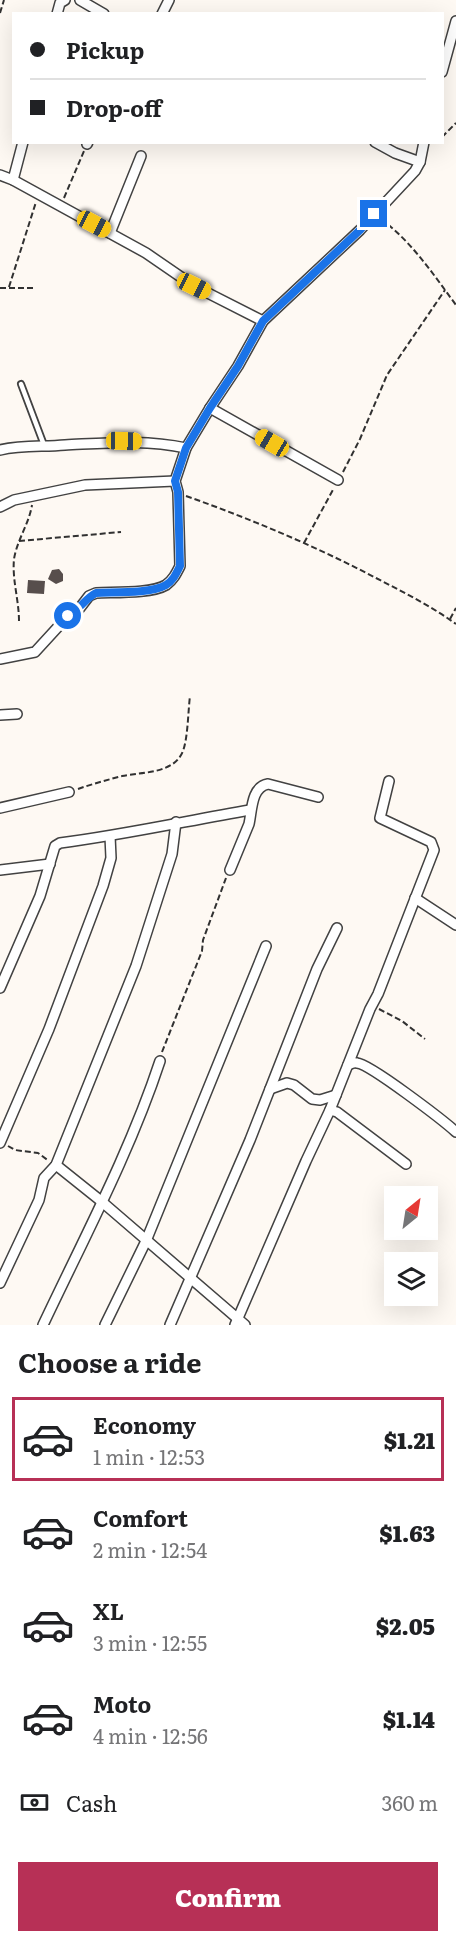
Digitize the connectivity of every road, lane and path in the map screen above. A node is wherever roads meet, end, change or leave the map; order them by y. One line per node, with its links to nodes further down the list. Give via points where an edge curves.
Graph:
1 (4, 0): 6 (path)
2 (65, 0): 4 (street)
3 (80, 0): 5 (street)
4 (58, 12)
5 (101, 12)
6 (0, 13)
7 (456, 21): 8 (street)
8 (444, 65)
9 (456, 123): 10 (path)
10 (444, 135)
11 (22, 144): 18 (street)
12 (87, 144): 20 (path)
13 (378, 144): 16 (street)
14 (424, 144): 16 (street)
15 (141, 156): 22 (street)
16 (420, 162): 21 (street)
17 (0, 175): 18 (street)
18 (13, 180): 19 (street)
19 (39, 194): 20 (street); 23 (path)
20 (61, 207): 22 (street)
21 (374, 214): 26 (path, via 414,249); 28 (street)
22 (110, 233): 28 (street, via 194,286)
23 (9, 287): 24 (path); 25 (path)
24 (0, 288)
25 (33, 288)
26 (445, 290): 27 (path); 34 (path, via 387,375)
27 (456, 305)
28 (263, 321): 30 (street)
29 (21, 384): 31 (lane)
30 (210, 408): 32 (street); 34 (street)
31 (44, 445): 32 (street, via 145,442); 33 (street)
32 (186, 448): 35 (street)
33 (0, 450)
34 (338, 480): 41 (path)
35 (175, 481): 36 (street); 37 (street, via 85,485)
36 (178, 492): 41 (path); 46 (street, via 180,566 175,577 154,589 89,596 35,652)
37 (33, 498): 38 (street, via 14,500); 40 (path, via 30,517)
38 (0, 507)
39 (121, 532): 40 (path)
40 (19, 541): 44 (path, via 14,576)
41 (304, 543): 43 (path)
42 (456, 608): 43 (path)
43 (450, 620): 45 (path)
44 (19, 621)
45 (456, 624)
46 (0, 659)
47 (190, 696): 51 (path, via 184,750 173,764)
48 (17, 714): 49 (street)
49 (0, 715)
50 (389, 782): 60 (street, via 380,818 434,846)
51 (69, 792): 53 (street)
52 (318, 797): 54 (street, via 268,784 259,788)
53 (0, 808)
54 (250, 810): 55 (street); 59 (street, via 249,824)
55 (176, 822): 56 (street); 75 (street, via 172,854 136,966)
56 (110, 836): 57 (street, via 60,843 52,850); 73 (street, via 111,858 96,906)
57 (50, 864): 58 (street); 64 (street)
58 (0, 870)
59 (230, 870): 67 (path)
60 (415, 898): 61 (street); 65 (street)
61 (456, 925)
62 (337, 928): 69 (street)
63 (266, 946): 77 (street)
64 (0, 988)
65 (370, 1009): 66 (path, via 386,1012); 68 (street)
66 (425, 1039)
67 (160, 1061): 76 (street)
68 (348, 1065): 70 (street); 72 (street, via 364,1065)
69 (270, 1089): 70 (street, via 287,1083 312,1099); 78 (street)
70 (336, 1095): 71 (street)
71 (330, 1110): 74 (street); 80 (street)
72 (456, 1132)
73 (1, 1141): 75 (path, via 15,1150 38,1153)
74 (406, 1164)
75 (56, 1165): 76 (street); 79 (street, via 44,1178 39,1200)
76 (101, 1201): 77 (street); 81 (street)
77 (146, 1241): 78 (street); 82 (street)
78 (190, 1279): 80 (street); 83 (street)
79 (0, 1284)
80 (240, 1323)
81 (43, 1325)
82 (105, 1325)
83 (170, 1325)

